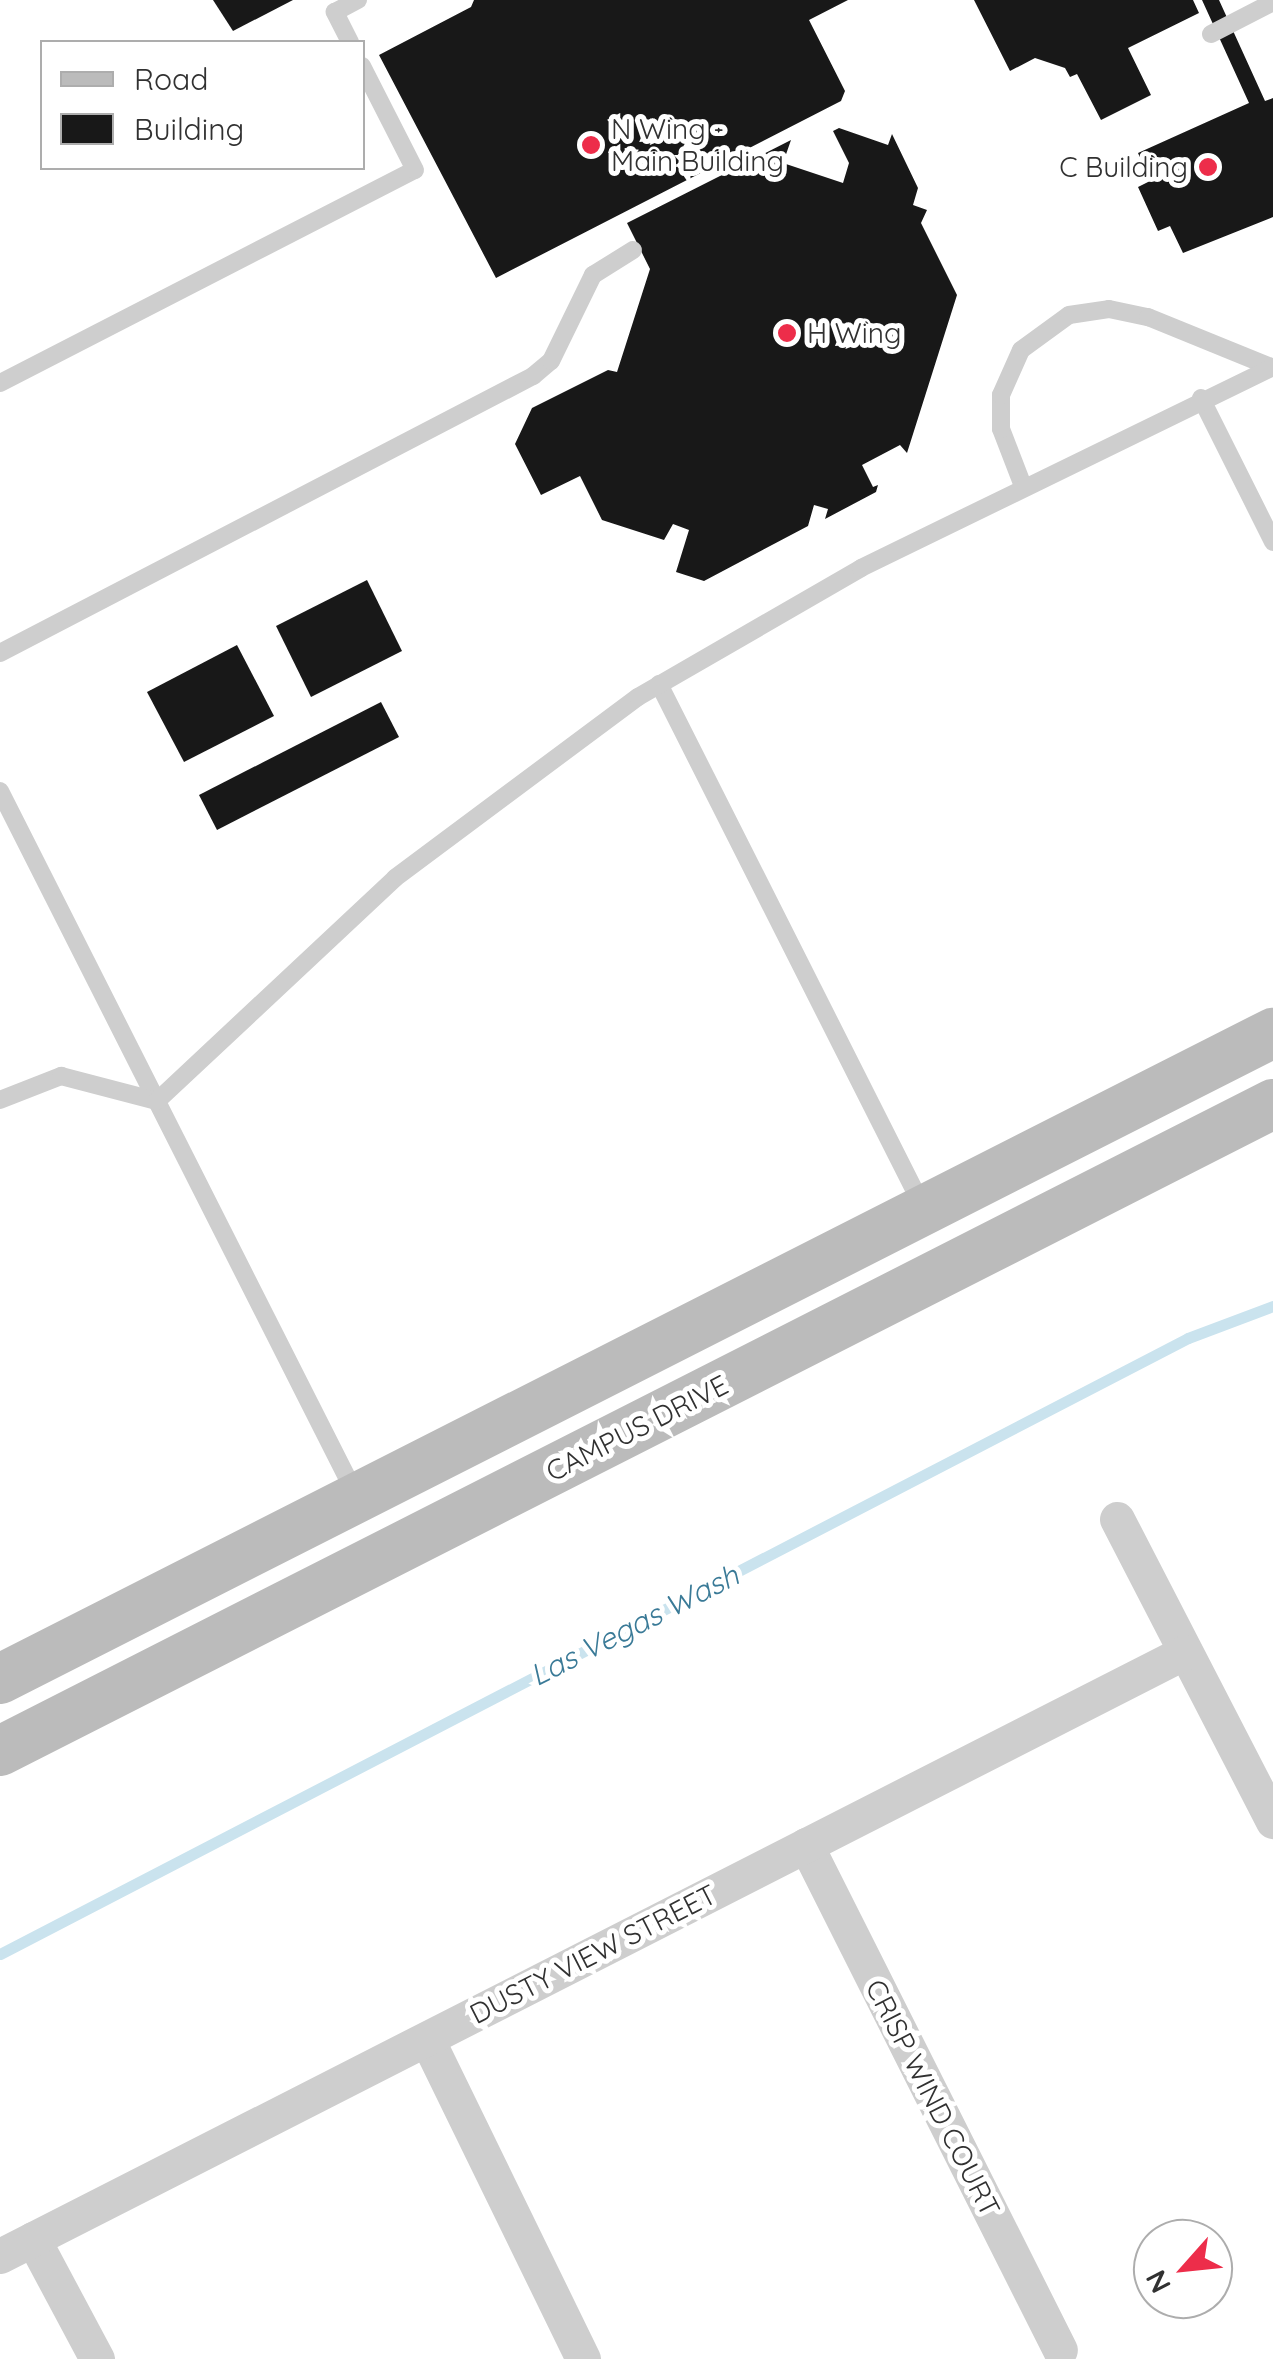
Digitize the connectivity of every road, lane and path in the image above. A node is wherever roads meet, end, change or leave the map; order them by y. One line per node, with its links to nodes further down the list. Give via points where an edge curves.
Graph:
1 (358, 0): 4 (lane, via 335,12)
2 (1273, 2): 3 (lane)
3 (1211, 34)
4 (349, 40)
5 (365, 72): 8 (lane, via 415,170)
6 (633, 250): 12 (lane, via 593,275 552,361 533,376)
7 (1272, 367): 9 (lane); 10 (lane, via 1148,317 1109,309 1069,315 1022,350 1001,395 1002,428)
8 (0, 382)
9 (1201, 398): 10 (lane); 11 (lane)
10 (1023, 486): 13 (lane, via 797,601)
11 (1273, 542)
12 (0, 653)
13 (659, 684): 17 (lane, via 422,856); 19 (lane)
14 (0, 791): 17 (lane)
15 (1273, 1033): 19 (street)
16 (0, 1100): 17 (lane, via 61,1076)
17 (156, 1101): 21 (lane)
18 (1273, 1104): 20 (street, CAMPUS DRIVE)
19 (924, 1210): 20 (street); 21 (street)
20 (953, 1267): 23 (street, CAMPUS DRIVE)
21 (357, 1498): 23 (street); 25 (street)
22 (1117, 1520): 24 (street)
23 (386, 1554): 26 (street, CAMPUS DRIVE)
24 (1186, 1652): 27 (street); 28 (street, DUSTY VIEW STREET)
25 (0, 1679)
26 (0, 1750)
27 (1273, 1821)
28 (806, 1846): 29 (street, DUSTY VIEW STREET); 32 (street, CRISP WIND COURT)
29 (426, 2038): 30 (street, DUSTY VIEW STREET); 34 (street)
30 (33, 2239): 31 (street, DUSTY VIEW STREET); 33 (street)
31 (0, 2256)
32 (1060, 2350)
33 (96, 2359)
34 (583, 2359)

